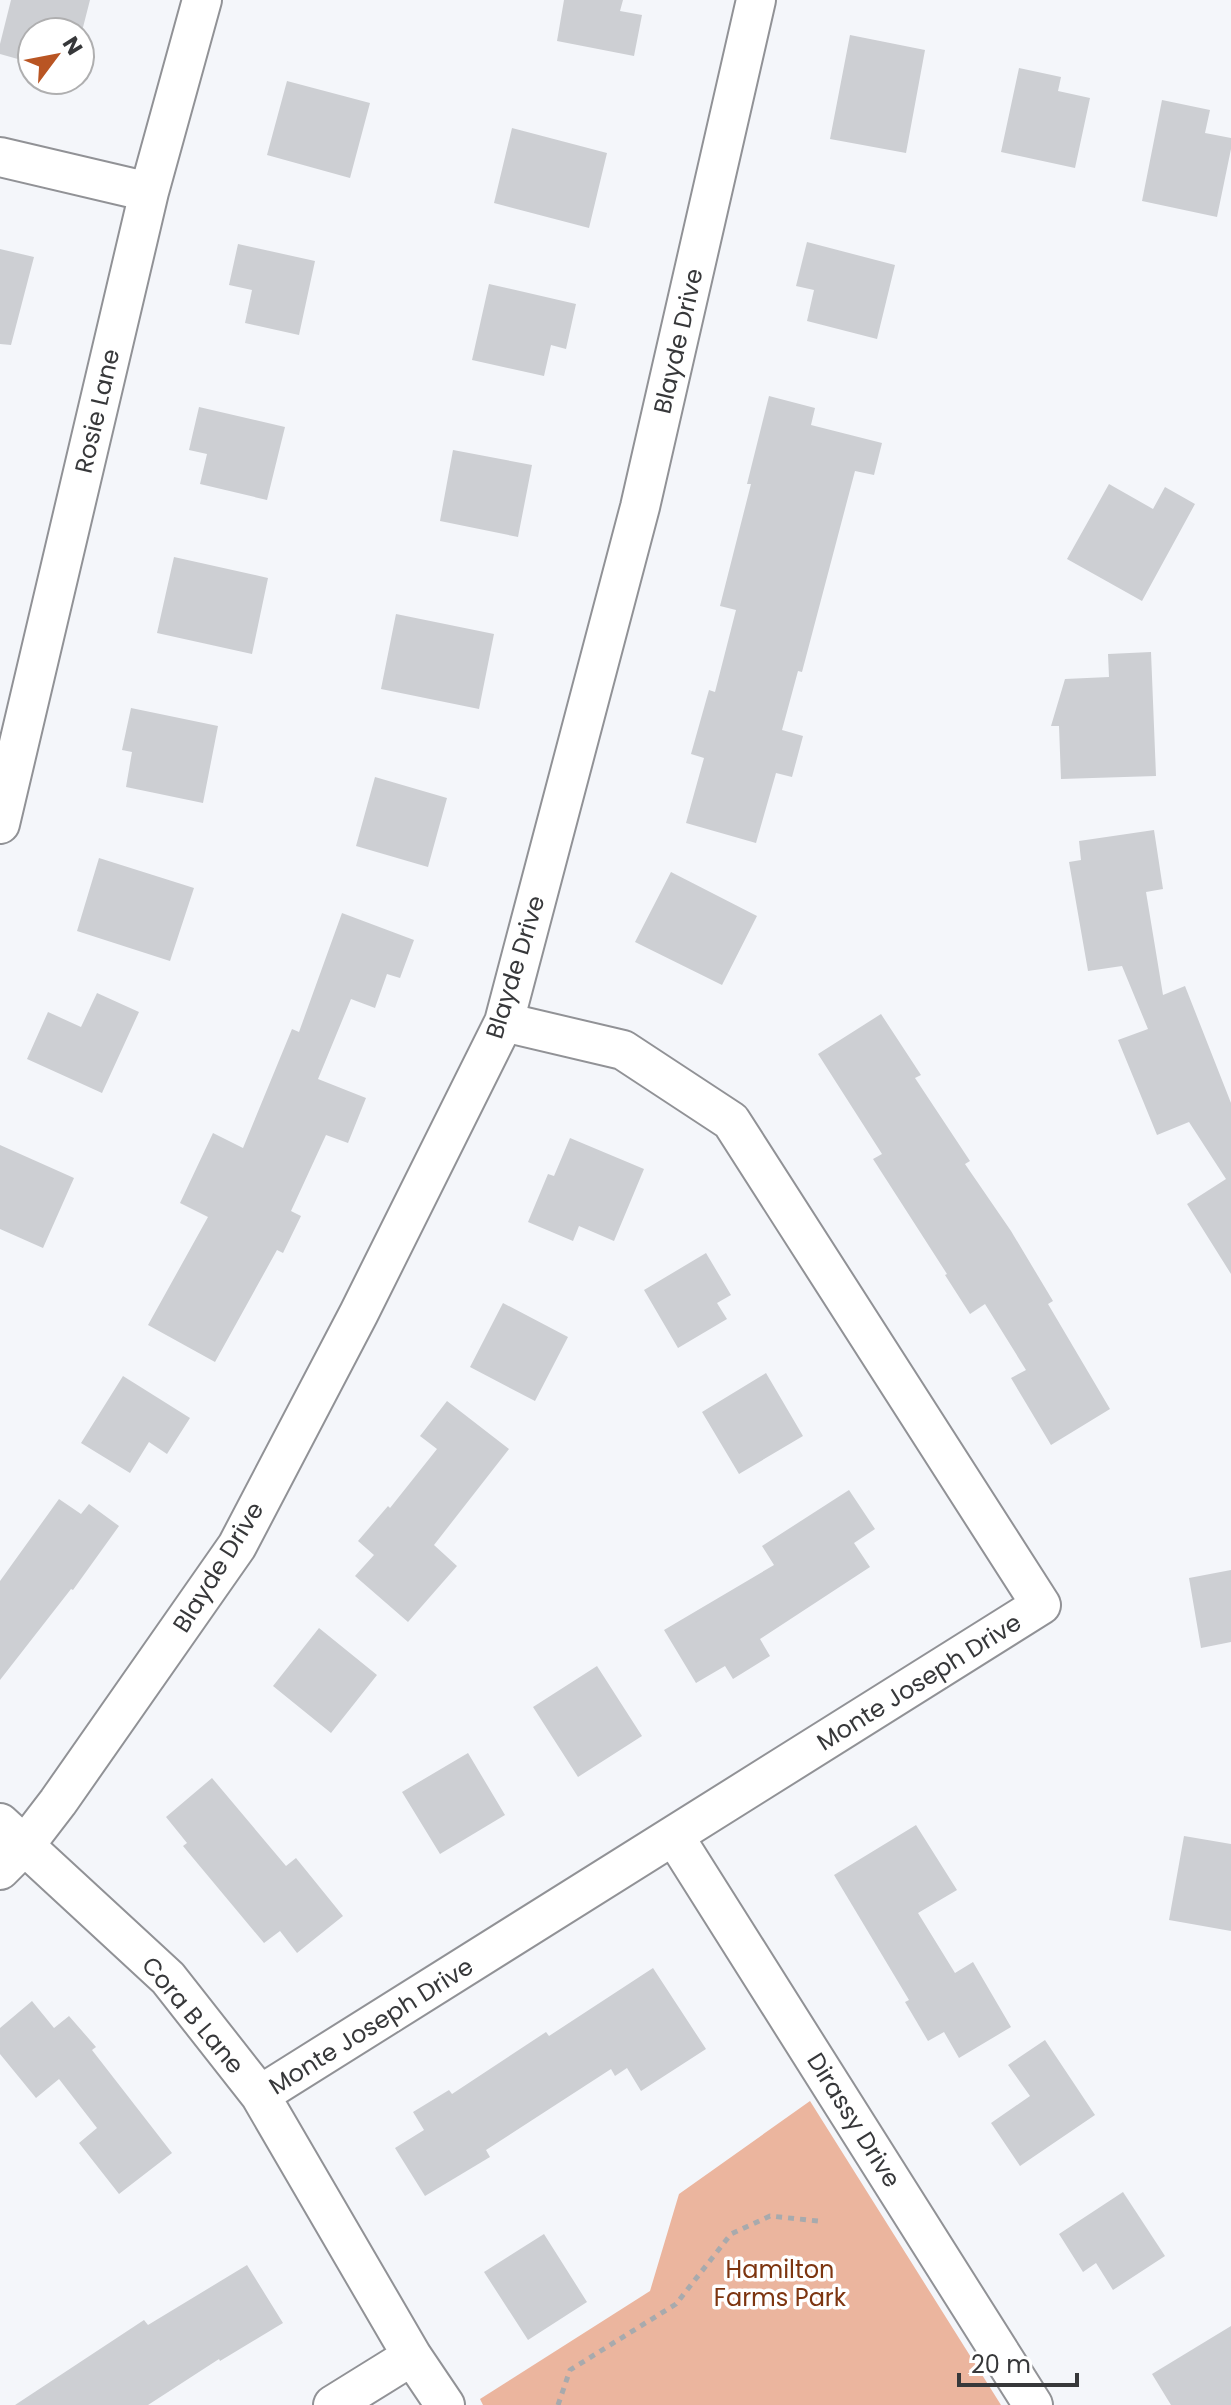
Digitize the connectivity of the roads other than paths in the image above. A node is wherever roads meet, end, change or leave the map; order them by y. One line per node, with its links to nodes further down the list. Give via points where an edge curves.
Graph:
1 (202, 0): 4 (street, Rosie Lane)
2 (756, 0): 6 (street, Blayde Drive, via 640,507)
3 (0, 157): 4 (street)
4 (149, 192): 5 (street, Rosie Lane)
5 (0, 824)
6 (504, 1022): 7 (street, Monte Joseph Drive, via 623,1050 731,1121 1041,1605); 8 (street, Blayde Drive, via 237,1546 58,1802)
7 (674, 1836): 9 (street, Monte Joseph Drive); 13 (street, Dirassy Drive)
8 (8, 1846): 9 (street, Cora B Lane, via 168,1978)
9 (260, 2095): 10 (street, Cora B Lane)
10 (412, 2356): 11 (street); 12 (street, Cora B Lane)
11 (333, 2405)
12 (445, 2405)
13 (1033, 2405)

